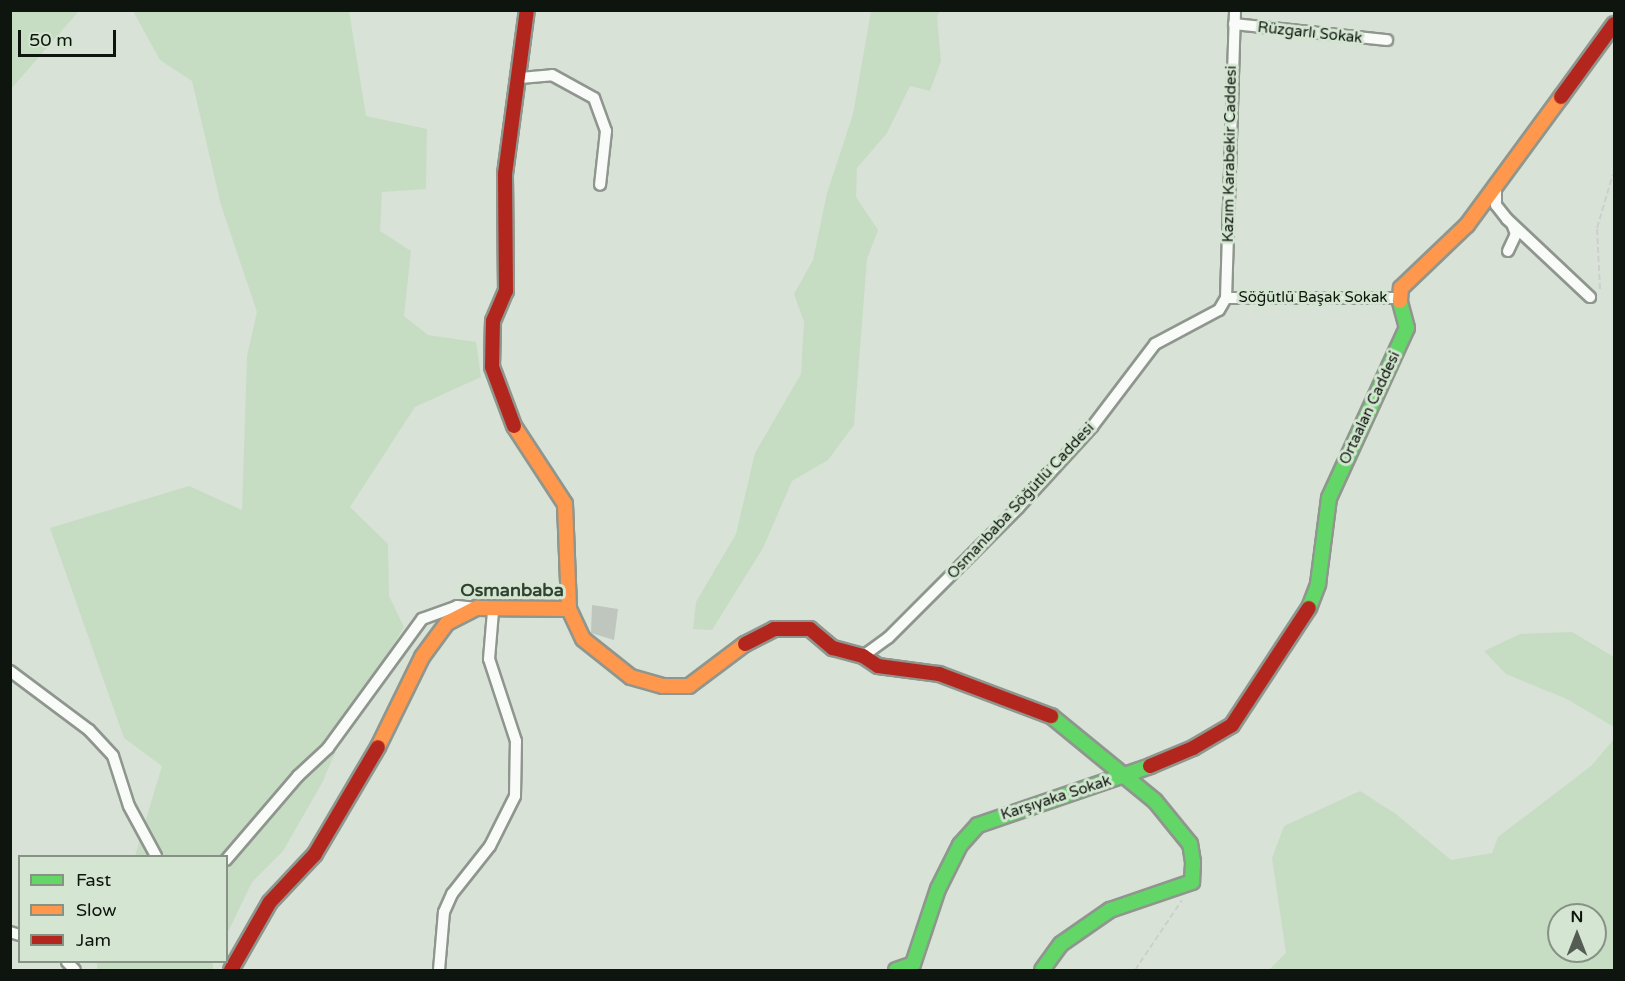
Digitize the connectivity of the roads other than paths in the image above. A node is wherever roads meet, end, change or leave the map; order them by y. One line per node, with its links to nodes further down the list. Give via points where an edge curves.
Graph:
1 (527, 10): 6 (street)
2 (1235, 10): 3 (street, Kazım Karabekir Caddesi)
3 (1234, 24): 5 (street, Rüzgarlı Sokak); 12 (street, Kazım Karabekir Caddesi)
4 (1614, 24): 8 (street)
5 (1387, 40)
6 (520, 78): 7 (street, via 552,75 594,98 606,131); 15 (street, via 505,174 506,291 493,321 492,367 513,424 565,504)
7 (600, 184)
8 (1496, 188): 9 (street, via 1496,205); 13 (street, via 1467,225 1401,288)
9 (1513, 225): 10 (street, via 1516,234); 11 (street)
10 (1508, 251)
11 (1590, 297)
12 (1226, 298): 13 (street, Söğütlü Başak Sokak); 17 (street, Osmanbaba Söğütlü Caddesi, via 1219,309 1155,344 1092,427 1018,508 888,638)
13 (1399, 298): 19 (street, Ortaalan Caddesi, via 1407,328 1329,498 1318,584 1298,629 1232,725 1193,748)
14 (477, 608): 16 (street); 21 (street, via 457,606 422,619 328,748 298,776); 23 (street, via 447,623 422,657 384,736 315,854 270,902)
15 (569, 609): 16 (street); 17 (street, Karşıyaka Sokak, via 583,639 631,677 663,686 689,686 745,644 774,628 810,629 833,648)
16 (493, 611): 24 (street, via 489,659 516,741 515,796 490,846 452,894 444,912)
17 (863, 656): 19 (street, Karşıyaka Sokak, via 878,666 939,674 1049,714)
18 (10, 670): 20 (street, via 89,730 113,756 129,806)
19 (1124, 776): 22 (street, Karşıyaka Sokak, via 978,825 960,845 938,889); 26 (street, via 1155,801 1190,844 1192,882 1110,910 1061,944)
20 (155, 855)
21 (228, 858)
22 (915, 967): 25 (street, Karşıyaka Sokak)
23 (231, 970)
24 (439, 970)
25 (896, 970)
26 (1042, 970)

